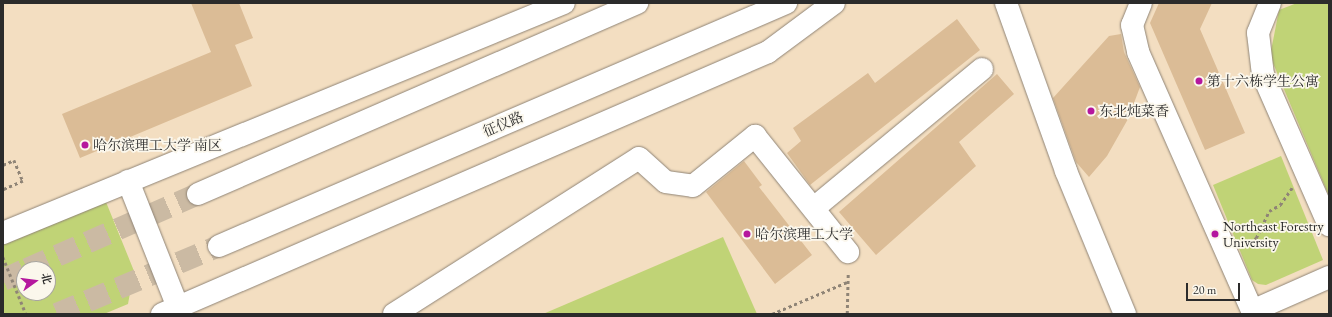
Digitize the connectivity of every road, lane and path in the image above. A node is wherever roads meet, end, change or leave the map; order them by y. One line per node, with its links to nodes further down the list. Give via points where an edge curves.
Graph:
1 (564, 3): 11 (main road)
2 (637, 3): 13 (main road)
3 (786, 3): 17 (main road, 征仪路)
4 (834, 3): 23 (main road, via 768,52)
5 (1006, 3): 29 (main road, via 1066,172)
6 (1141, 3): 19 (main road, via 1132,25 1138,52)
7 (1270, 3): 10 (main road, via 1258,32 1263,75)
8 (982, 69): 14 (main road)
9 (3, 165): 12 (path, via 14,160 23,181)
10 (1303, 167): 15 (main road); 19 (path, via 1286,198 1266,216 1256,238)
11 (128, 181): 16 (main road); 23 (main road)
12 (3, 190)
13 (198, 194)
14 (814, 208): 18 (main road); 26 (main road, via 755,136 693,186 666,182 639,158)
15 (1329, 225)
16 (3, 233)
17 (219, 246)
18 (848, 252): 22 (path)
19 (1227, 253): 24 (main road)
20 (3, 257): 25 (path, bridge)
21 (1329, 277): 24 (main road)
22 (847, 282): 27 (path); 28 (path)
23 (170, 311)
24 (1253, 312)
25 (26, 314)
26 (394, 314)
27 (772, 314)
28 (846, 314)
29 (1125, 314)

